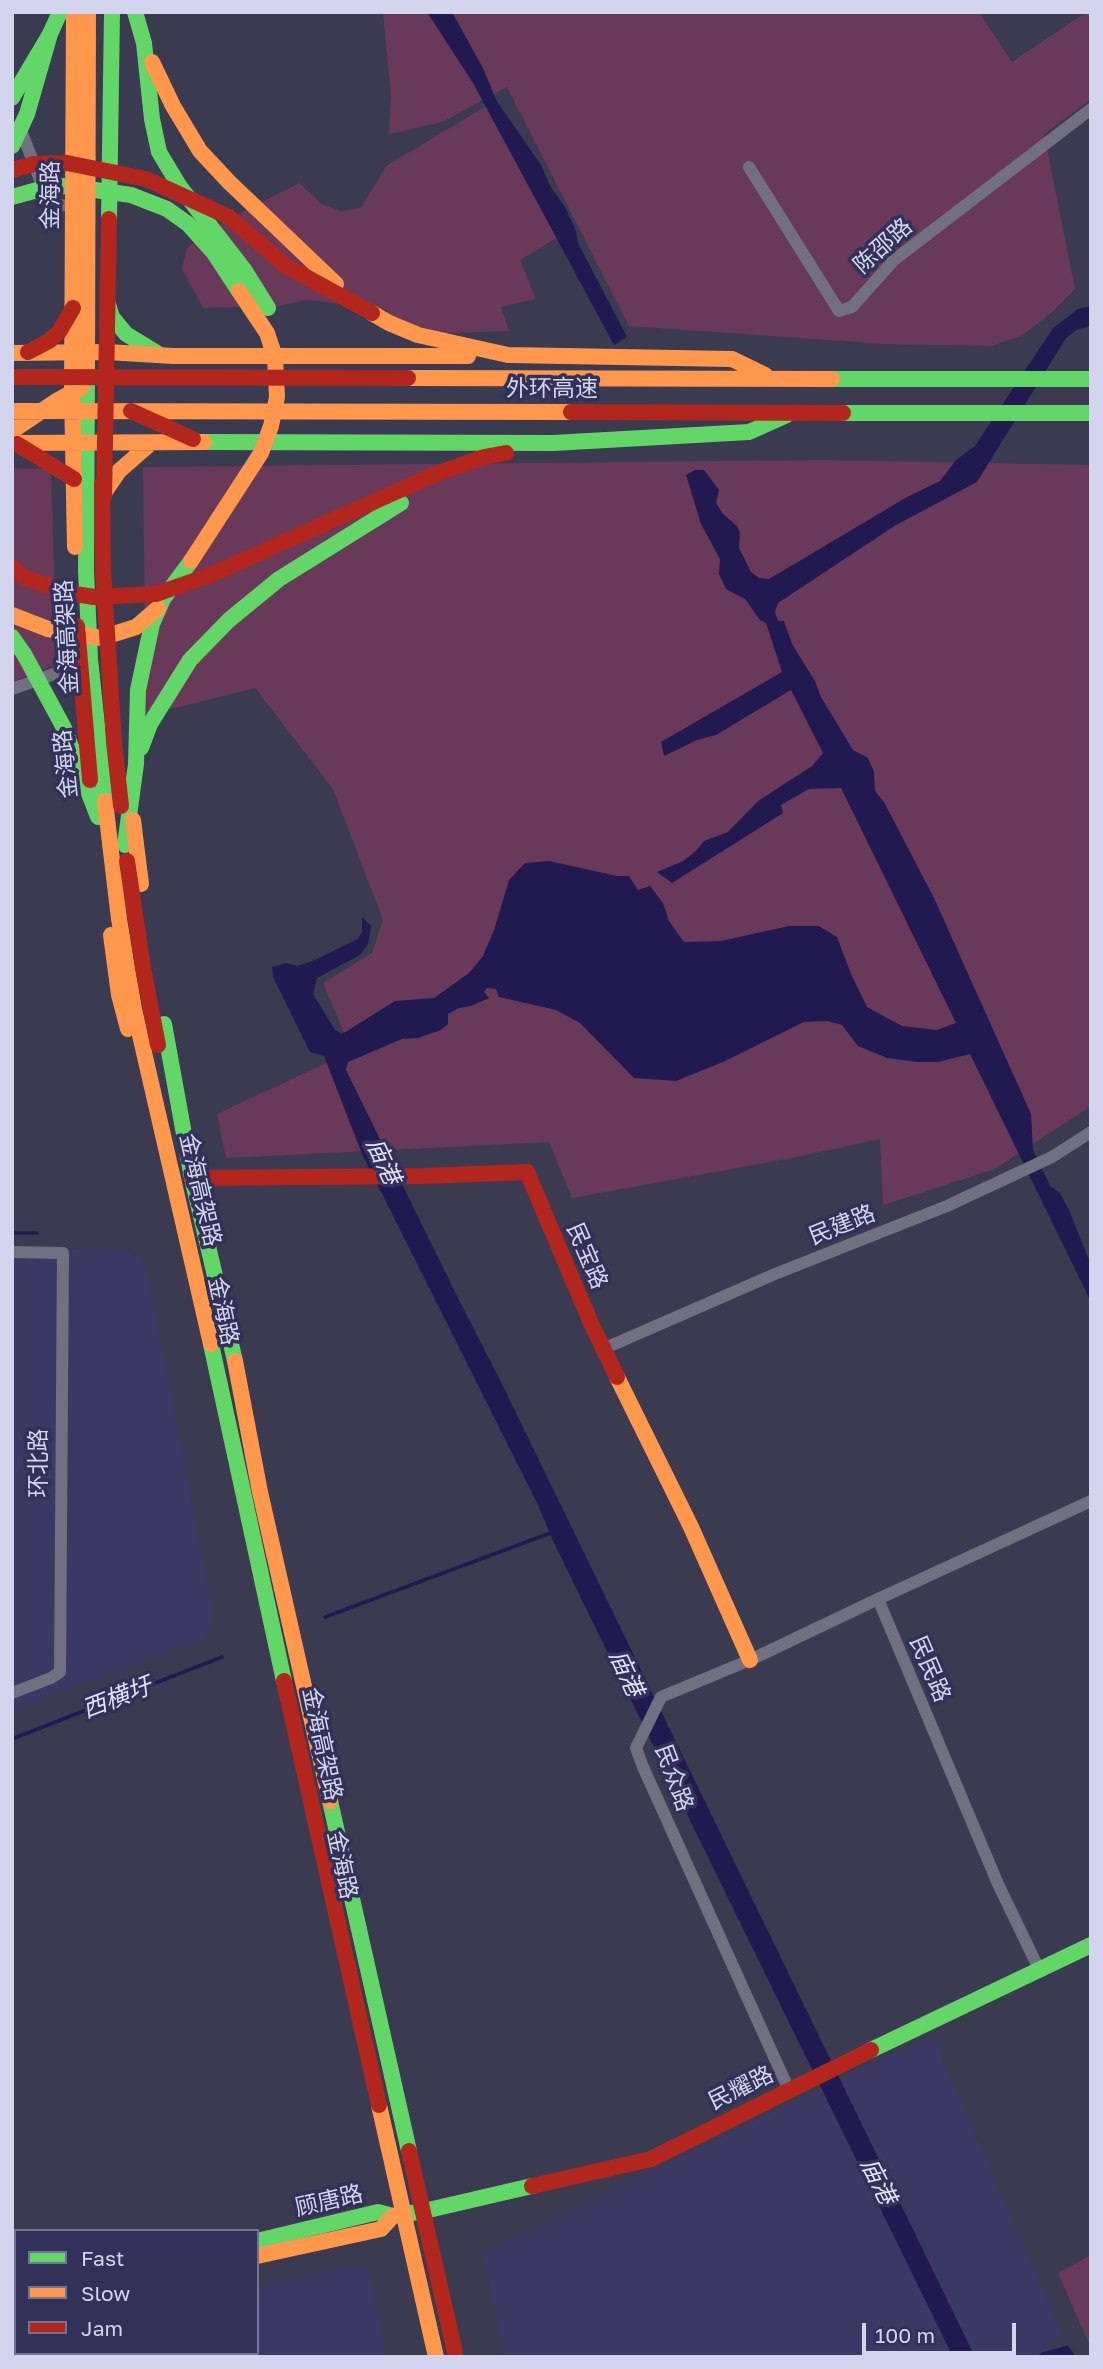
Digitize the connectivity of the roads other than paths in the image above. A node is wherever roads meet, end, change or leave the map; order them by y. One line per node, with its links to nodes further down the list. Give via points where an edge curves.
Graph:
1 (60, 12): 7 (main road)
2 (74, 12): 16 (main road, 金海路)
3 (88, 12): 53 (main road, 金海高架路, via 86,571 98,747)
4 (102, 12): 52 (main road, 金海高架路, via 98,136 103,570)
5 (112, 12): 17 (main road, 金海路)
6 (135, 12): 8 (main road)
7 (50, 34): 9 (main road); 12 (main road, via 27,114)
8 (144, 43): 18 (main road, via 173,106 201,151); 46 (main road, via 159,152 277,322 290,393 285,427 275,454 224,536 168,600 135,627 101,638 48,629)
9 (12, 98)
10 (1091, 108): 13 (street, 陈邵路, via 894,260 852,307 839,311)
11 (12, 134): 16 (street, via 22,132 50,206)
12 (12, 146)
13 (749, 167)
14 (12, 170): 18 (main road, via 67,163 146,179 229,217 286,266)
15 (12, 197): 51 (main road, via 67,186 131,195 167,209 214,253 267,334 275,357 277,397 261,453 163,599 152,624 138,690)
16 (74, 205): 19 (main road, 金海路)
17 (107, 287): 22 (main road, via 112,317 126,334); 23 (main road, 金海路)
18 (355, 302): 20 (main road, via 418,335)
19 (73, 307): 21 (main road, via 49,341); 24 (main road, 金海路)
20 (488, 352): 22 (main road, via 472,356); 26 (main road, via 732,359)
21 (16, 354): 24 (main road); 29 (main road)
22 (165, 354): 23 (main road); 30 (main road, via 148,372)
23 (107, 357): 24 (main road); 28 (main road); 30 (main road, 金海路)
24 (73, 358): 28 (main road); 29 (main road, 金海路)
25 (12, 377): 26 (main road, 外环高速)
26 (771, 378): 27 (main road, 外环高速)
27 (1091, 379)
28 (89, 383): 29 (main road); 30 (main road)
29 (72, 392): 31 (main road); 35 (main road, 金海路); 37 (main road)
30 (107, 394): 31 (main road); 36 (main road, 金海路); 38 (main road, via 120,406)
31 (89, 407): 35 (main road); 36 (main road)
32 (12, 411): 33 (main road, 外环高速)
33 (793, 412): 34 (main road, 外环高速); 41 (main road, via 750,432)
34 (1091, 413)
35 (73, 426): 39 (main road, 金海路)
36 (106, 436): 39 (main road); 40 (main road); 44 (main road, 金海路)
37 (14, 439): 39 (main road); 43 (main road)
38 (204, 442): 40 (main road); 41 (main road)
39 (74, 443): 43 (main road, 金海路)
40 (151, 443): 44 (main road, via 119,471)
41 (554, 443): 42 (main road, via 484,457)
42 (438, 474): 45 (main road, via 208,576 156,594 94,597 69,593 23,577); 51 (main road, via 420,492 279,579 229,620 190,660 149,724)
43 (74, 479): 49 (main road, 金海路)
44 (104, 493): 55 (main road, 金海路, via 123,747 145,917)
45 (12, 567)
46 (12, 615)
47 (12, 636): 48 (main road)
48 (18, 650): 53 (main road, via 64,729 101,824)
49 (79, 666): 50 (street); 66 (main road, 金海路, via 119,995 188,1258)
50 (12, 689)
51 (136, 764): 52 (main road)
52 (125, 845): 71 (main road, 金海高架路, via 142,968 166,1086 225,1337 257,1507)
53 (119, 919): 70 (main road, 金海高架路, via 134,1009)
54 (1091, 1132): 57 (street, 民建路, via 1052,1157 947,1206)
55 (192, 1178): 57 (main road, 民宝路, via 527,1172); 65 (main road, 金海路)
56 (12, 1252): 61 (street, 环北路, via 63,1253 60,1672)
57 (603, 1349): 60 (main road, 民宝路)
58 (1091, 1501): 59 (street)
59 (878, 1600): 60 (street, 民众路); 63 (street, 民民路)
60 (750, 1660): 64 (street, 民众路, via 660,1698 636,1748)
61 (12, 1693)
62 (1091, 1945): 63 (main road, 民耀路)
63 (1039, 1969): 64 (main road, 民耀路)
64 (789, 2090): 65 (main road, 民耀路, via 651,2158)
65 (424, 2211): 66 (main road, 民耀路); 72 (main road, 金海路)
66 (393, 2216): 67 (main road, 顾唐路, via 378,2212); 68 (main road, 顾唐路, via 381,2229); 69 (main road, 金海路)
67 (259, 2241)
68 (259, 2256)
69 (425, 2357)
70 (436, 2357)
71 (445, 2357)
72 (456, 2357)

